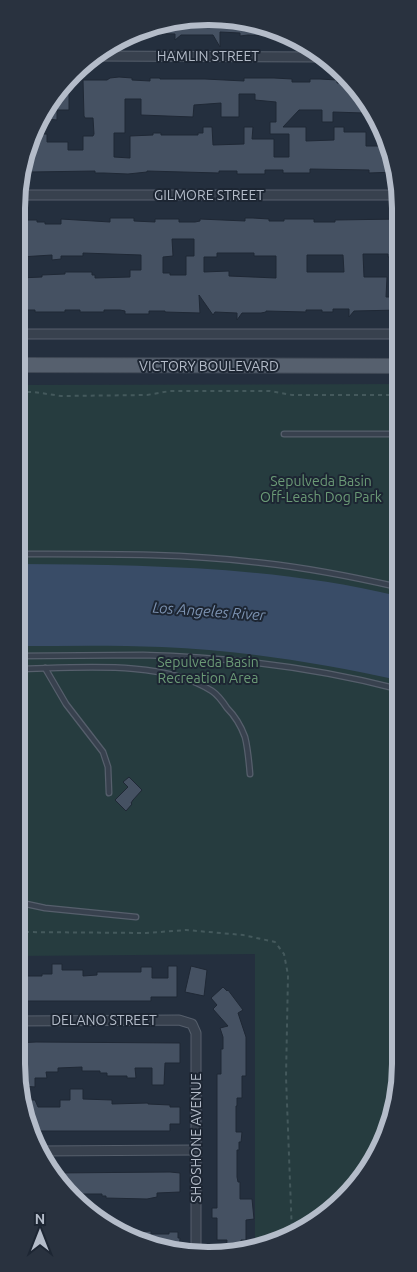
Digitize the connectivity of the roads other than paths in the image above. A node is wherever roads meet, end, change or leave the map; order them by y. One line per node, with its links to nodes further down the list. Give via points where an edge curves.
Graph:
1 (107, 56): 2 (street, HAMLIN STREET)
2 (311, 57)
3 (25, 195): 4 (street, GILMORE STREET)
4 (392, 195)
5 (25, 334): 6 (street)
6 (392, 334)
7 (25, 366): 8 (main road, VICTORY BOULEVARD)
8 (392, 366)
9 (284, 434): 10 (lane)
10 (392, 434)
11 (25, 554): 12 (lane, via 176,556 263,563)
12 (392, 586)
13 (25, 656): 16 (lane, via 144,655 213,660 331,675)
14 (45, 668): 15 (lane); 17 (lane, via 147,670 186,678 213,692 234,715 244,735); 18 (lane, via 66,704 103,752 108,766)
15 (25, 669)
16 (392, 688)
17 (250, 774)
18 (109, 793)
19 (25, 904): 20 (lane)
20 (136, 917)
21 (25, 1020): 22 (street, DELANO STREET, via 179,1020)
22 (192, 1024): 23 (street, SHOSHONE AVENUE, via 196,1033)
23 (196, 1150): 24 (street); 25 (street, SHOSHONE AVENUE)
24 (48, 1151)
25 (196, 1247)

